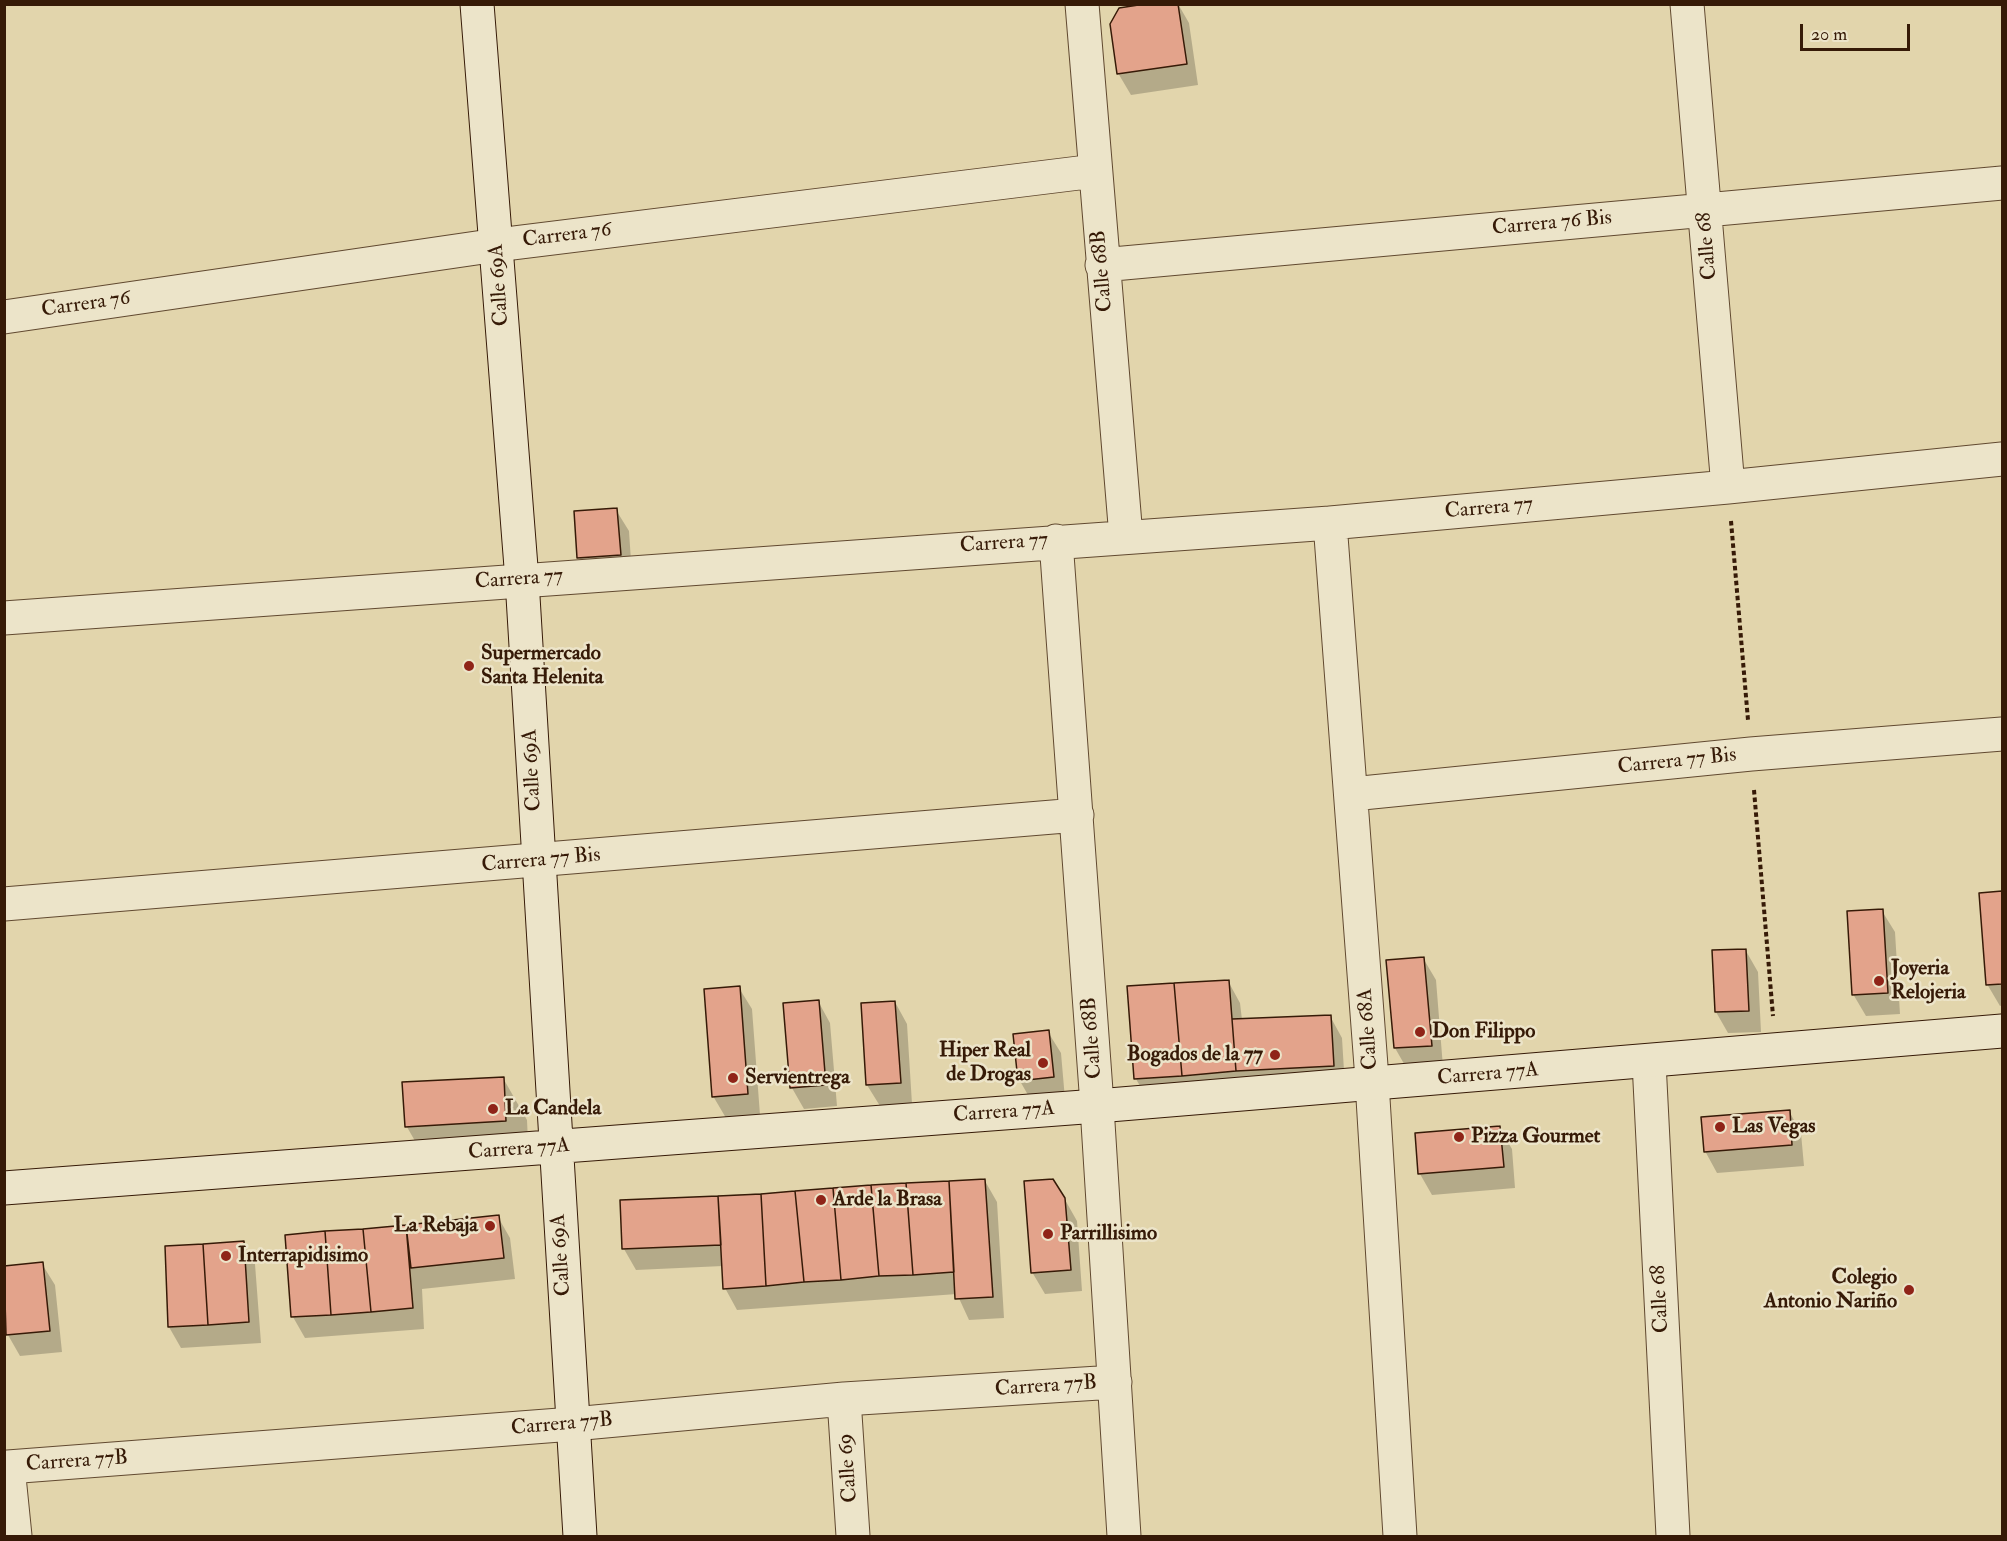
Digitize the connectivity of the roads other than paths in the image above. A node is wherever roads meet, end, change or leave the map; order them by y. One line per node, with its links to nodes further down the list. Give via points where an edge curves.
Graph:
1 (477, 4): 7 (street, Calle 69A)
2 (1082, 4): 4 (street, Calle 68B)
3 (1687, 4): 6 (street, Calle 68)
4 (1095, 171): 7 (street, Carrera 76); 8 (street, Calle 68B)
5 (2002, 183): 6 (street, Carrera 76 Bis)
6 (1706, 210): 8 (street, Carrera 76 Bis); 11 (street, Calle 68)
7 (497, 245): 9 (street, Carrera 76); 15 (street, Calle 69A)
8 (1102, 265): 13 (street, Calle 68B)
9 (4, 317)
10 (2002, 459): 11 (street, Carrera 77)
11 (1728, 487): 12 (street, Carrera 77)
12 (1330, 523): 13 (street, Carrera 77); 18 (street, Calle 68A)
13 (1126, 537): 14 (street, Carrera 77)
14 (1056, 540): 15 (street, Carrera 77); 19 (street, Calle 68B)
15 (522, 580): 16 (street, Carrera 77); 20 (street, Calle 69A)
16 (4, 618)
17 (2002, 735): 18 (street, Carrera 77 Bis, via 1751,754)
18 (1352, 794): 24 (street, Calle 68A)
19 (1077, 815): 20 (street, Carrera 77 Bis); 25 (street, Calle 68B)
20 (538, 861): 21 (street, Carrera 77 Bis); 26 (street, Calle 69A)
21 (4, 904)
22 (2002, 1031): 23 (street, Carrera 77A)
23 (1649, 1062): 24 (street, Carrera 77A); 36 (street, Calle 68)
24 (1372, 1084): 25 (street, Carrera 77A); 35 (street, Calle 68A)
25 (1097, 1106): 26 (street, Carrera 77A); 28 (street, Calle 68B)
26 (555, 1146): 27 (street, Carrera 77A); 30 (street, Calle 69A)
27 (4, 1188)
28 (1115, 1382): 29 (street, Carrera 77B); 34 (street, Calle 68B)
29 (844, 1399): 30 (street, Carrera 77B); 33 (street, Calle 69)
30 (573, 1424): 31 (street, Carrera 77B, via 8,1467); 32 (street, Calle 69A)
31 (15, 1536)
32 (580, 1536)
33 (854, 1536)
34 (1124, 1536)
35 (1400, 1536)
36 (1673, 1536)

